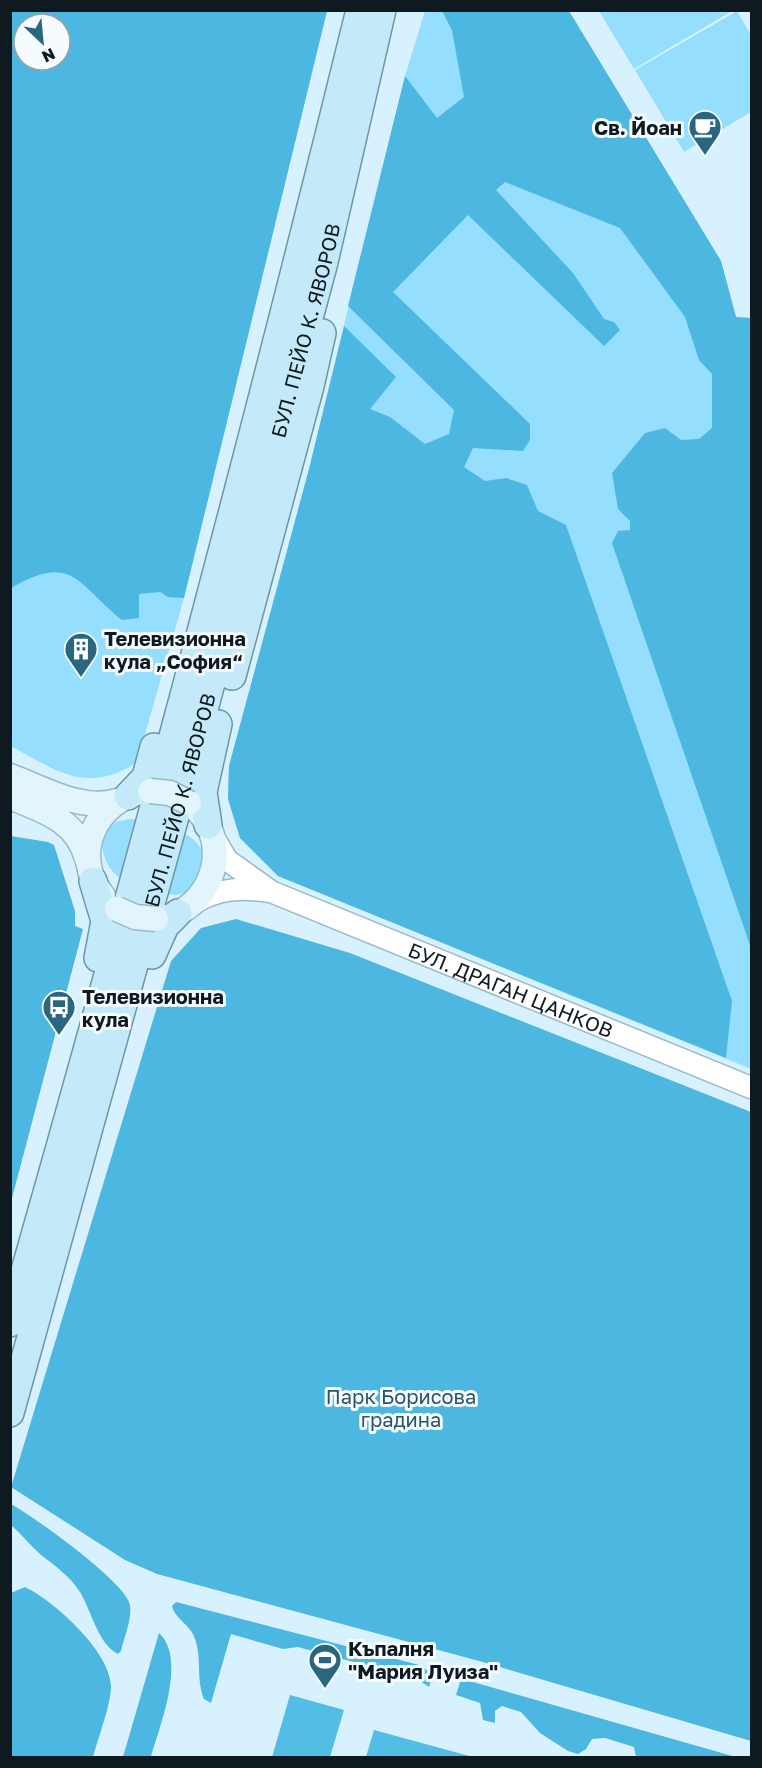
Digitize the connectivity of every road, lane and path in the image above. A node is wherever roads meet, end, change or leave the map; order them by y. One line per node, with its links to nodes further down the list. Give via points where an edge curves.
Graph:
1 (342, 10): 5 (main road)
2 (359, 10): 5 (main road); 16 (main road, БУЛ. ПЕЙО К. ЯВОРОВ, via 165,771)
3 (382, 10): 6 (main road); 17 (main road, БУЛ. ПЕЙО К. ЯВОРОВ, via 324,262)
4 (398, 10): 6 (main road)
5 (312, 144): 9 (main road, via 146,777)
6 (358, 156): 10 (main road, via 310,386 203,792)
7 (10, 776): 9 (main road, via 77,802 106,804)
8 (10, 796): 11 (main road, via 69,825 81,841)
9 (132, 796): 10 (main road, bridge, via 170,794 189,803); 11 (main road, via 101,815 93,828 89,841)
10 (211, 830): 12 (street, БУЛ. ДРАГАН ЦАНКОВ, via 227,860); 13 (main road, via 216,856 213,874 206,889)
11 (90, 871): 13 (main road, bridge, via 104,898 117,909 135,917); 15 (main road, via 104,914 103,939)
12 (272, 892): 13 (street, БУЛ. ДРАГАН ЦАНКОВ, via 218,892); 14 (street, БУЛ. ДРАГАН ЦАНКОВ)
13 (176, 912): 18 (main road, via 152,955 79,1226 24,1405)
14 (752, 1088)
15 (10, 1263)
16 (10, 1323)
17 (10, 1413)
18 (10, 1430)

